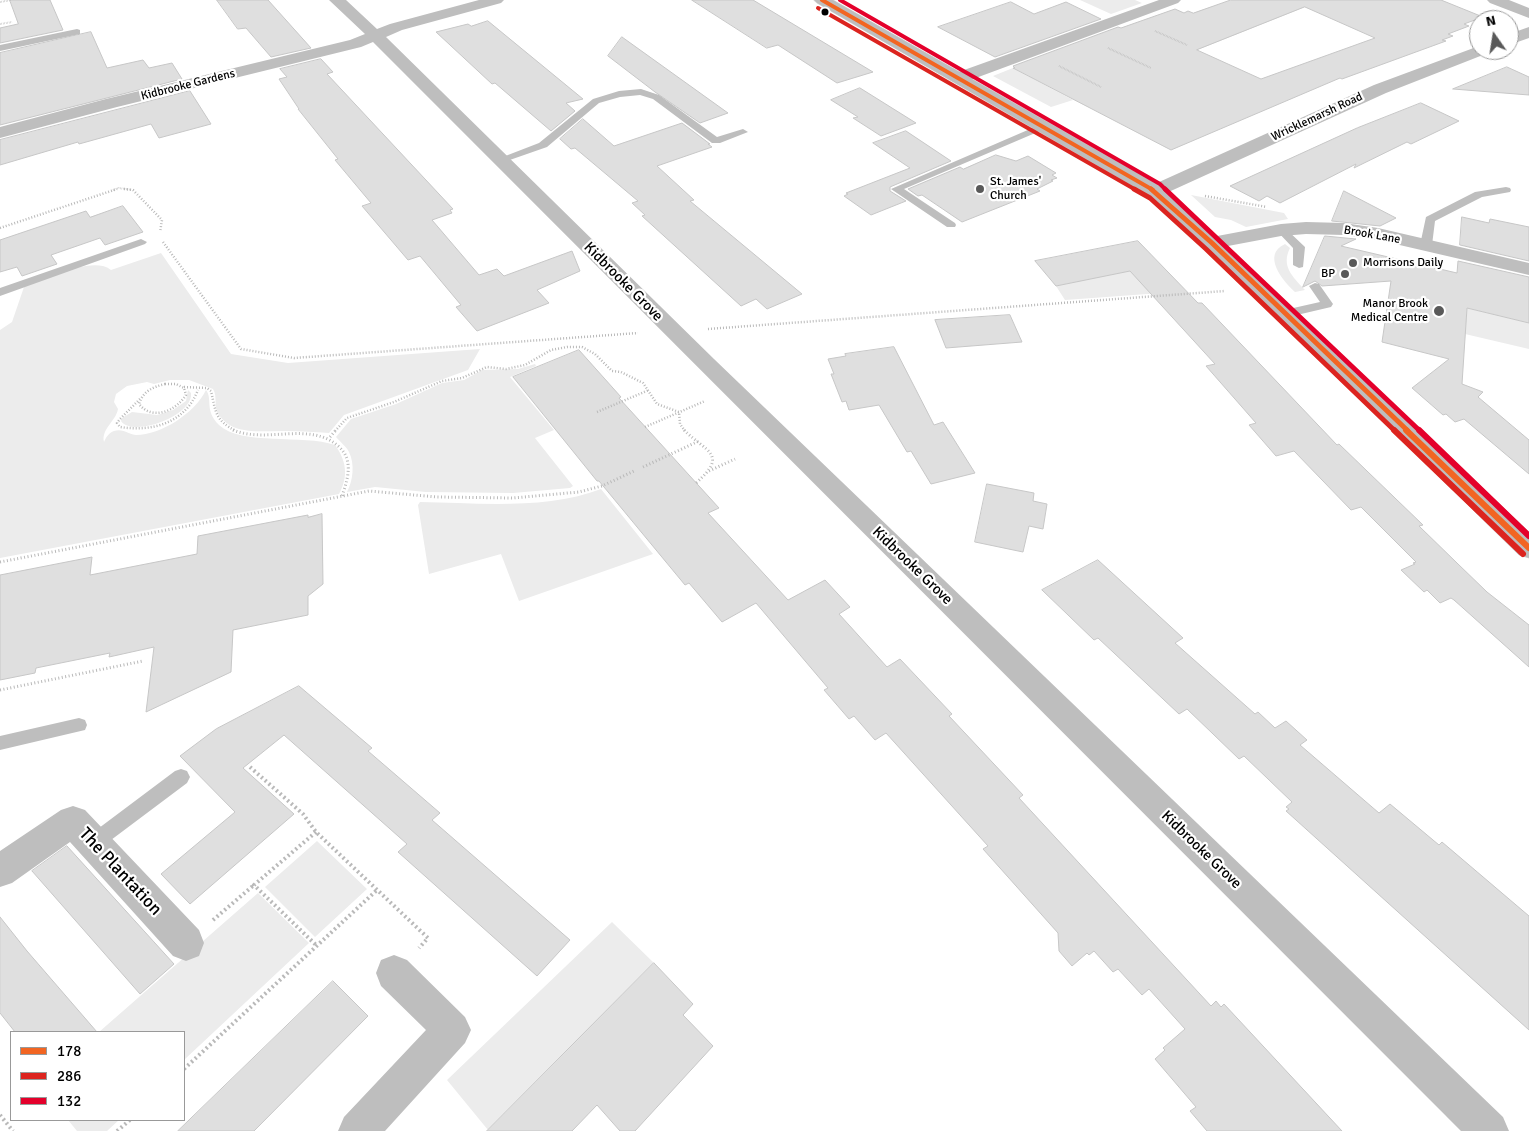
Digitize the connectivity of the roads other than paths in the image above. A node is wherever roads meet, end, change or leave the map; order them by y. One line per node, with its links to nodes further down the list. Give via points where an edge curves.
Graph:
1 (337, 0): 8 (street, Kidbrooke Grove)
2 (496, 0): 8 (street, Kidbrooke Gardens, via 396,27)
3 (822, 0): 11 (street)
4 (1173, 0): 11 (street)
5 (1495, 0): 6 (street)
6 (1529, 13)
7 (77, 32): 9 (lane)
8 (376, 36): 14 (street, Kidbrooke Gardens, via 355,44); 15 (street, Kidbrooke Grove)
9 (0, 48)
10 (1469, 55): 17 (street, Wricklemarsh Road, via 1380,89)
11 (960, 78): 12 (street)
12 (1044, 126): 17 (street); 18 (lane, via 896,189)
13 (743, 132): 15 (lane, via 716,141 656,97 641,92 618,94 596,101 543,145)
14 (0, 133)
15 (500, 160): 37 (street, Kidbrooke Grove)
16 (1506, 190): 22 (lane, via 1479,194 1430,220)
17 (1155, 191): 21 (street)
18 (951, 225)
19 (1281, 230): 21 (street, Brook Lane); 22 (street, Brook Lane, via 1344,229); 23 (lane, via 1299,247)
20 (141, 242): 26 (lane)
21 (1212, 243): 27 (street)
22 (1426, 245): 24 (street, Brook Lane)
23 (1299, 265)
24 (1529, 269)
25 (1315, 286): 27 (lane, via 1327,304)
26 (0, 292)
27 (1284, 314): 28 (street)
28 (1529, 548)
29 (79, 725): 30 (lane)
30 (0, 743)
31 (181, 777): 32 (lane)
32 (93, 843): 33 (street, The Plantation, via 73,821); 34 (street, The Plantation)
33 (0, 870)
34 (186, 943)
35 (394, 973): 36 (street, via 452,1030)
36 (358, 1131)
37 (1489, 1131)

